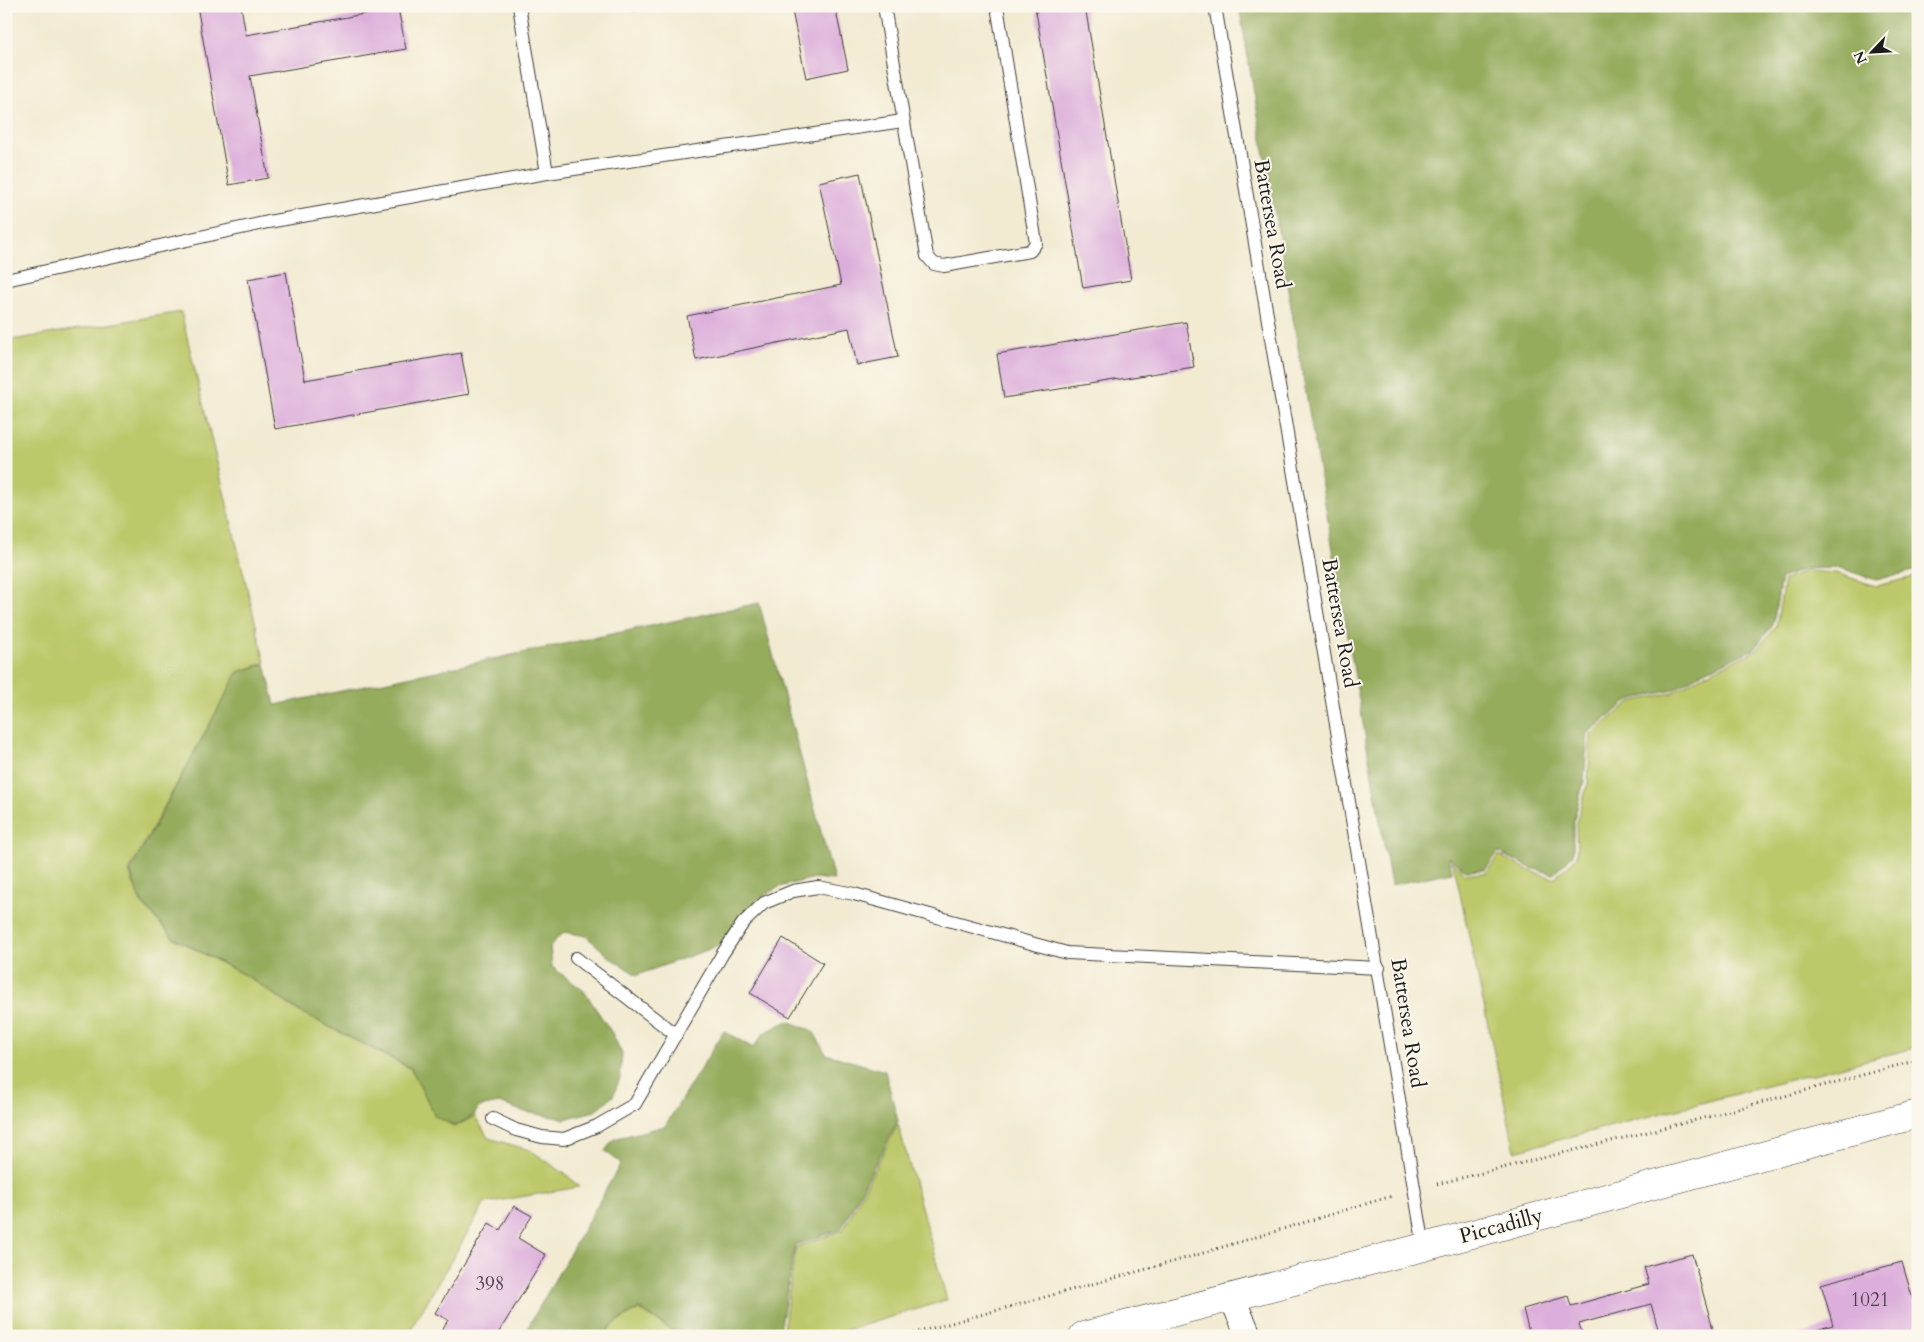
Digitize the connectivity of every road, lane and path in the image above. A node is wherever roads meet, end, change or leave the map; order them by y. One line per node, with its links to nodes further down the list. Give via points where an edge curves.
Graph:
1 (519, 6): 6 (lane)
2 (884, 6): 5 (lane)
3 (997, 6): 5 (lane, via 1036,238 1034,248 944,266 934,264 927,256)
4 (1215, 6): 9 (lane, Battersea Road)
5 (903, 121): 6 (lane)
6 (547, 173): 7 (lane, via 268,222)
7 (6, 280)
8 (576, 958): 10 (lane)
9 (1379, 968): 10 (lane, via 1067,953 818,887 792,891 764,903 743,923); 13 (lane, Battersea Road)
10 (676, 1035): 12 (lane, via 635,1104 597,1126 564,1139 516,1130)
11 (1918, 1114): 13 (street, Piccadilly)
12 (493, 1119)
13 (1424, 1247): 14 (street, Piccadilly)
14 (1231, 1296): 15 (street, Piccadilly); 16 (street)
15 (1083, 1336)
16 (1249, 1336)

